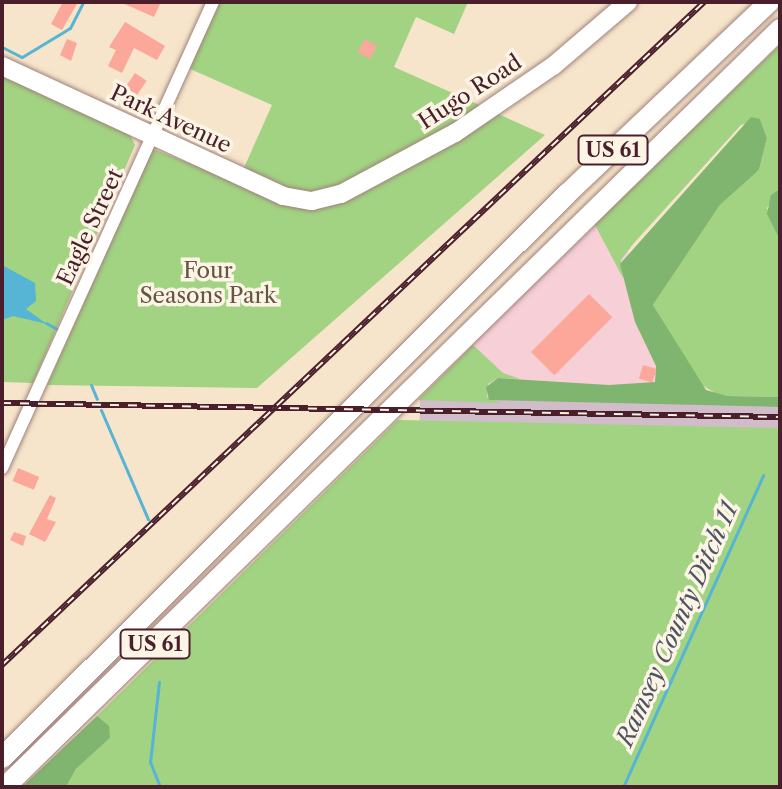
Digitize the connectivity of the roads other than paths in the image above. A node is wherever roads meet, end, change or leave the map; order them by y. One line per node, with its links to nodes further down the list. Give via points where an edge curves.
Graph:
1 (213, 2): 6 (street, Eagle Street)
2 (628, 2): 7 (street, Hugo Road, via 504,102 409,160)
3 (769, 2): 9 (main road, US 61, via 567,194)
4 (780, 29): 10 (main road, US 61)
5 (2, 66): 6 (street, Park Avenue)
6 (153, 138): 7 (street, Park Avenue, via 283,196); 8 (street, Eagle Street)
7 (324, 200)
8 (2, 468)
9 (2, 758)
10 (5, 787)

